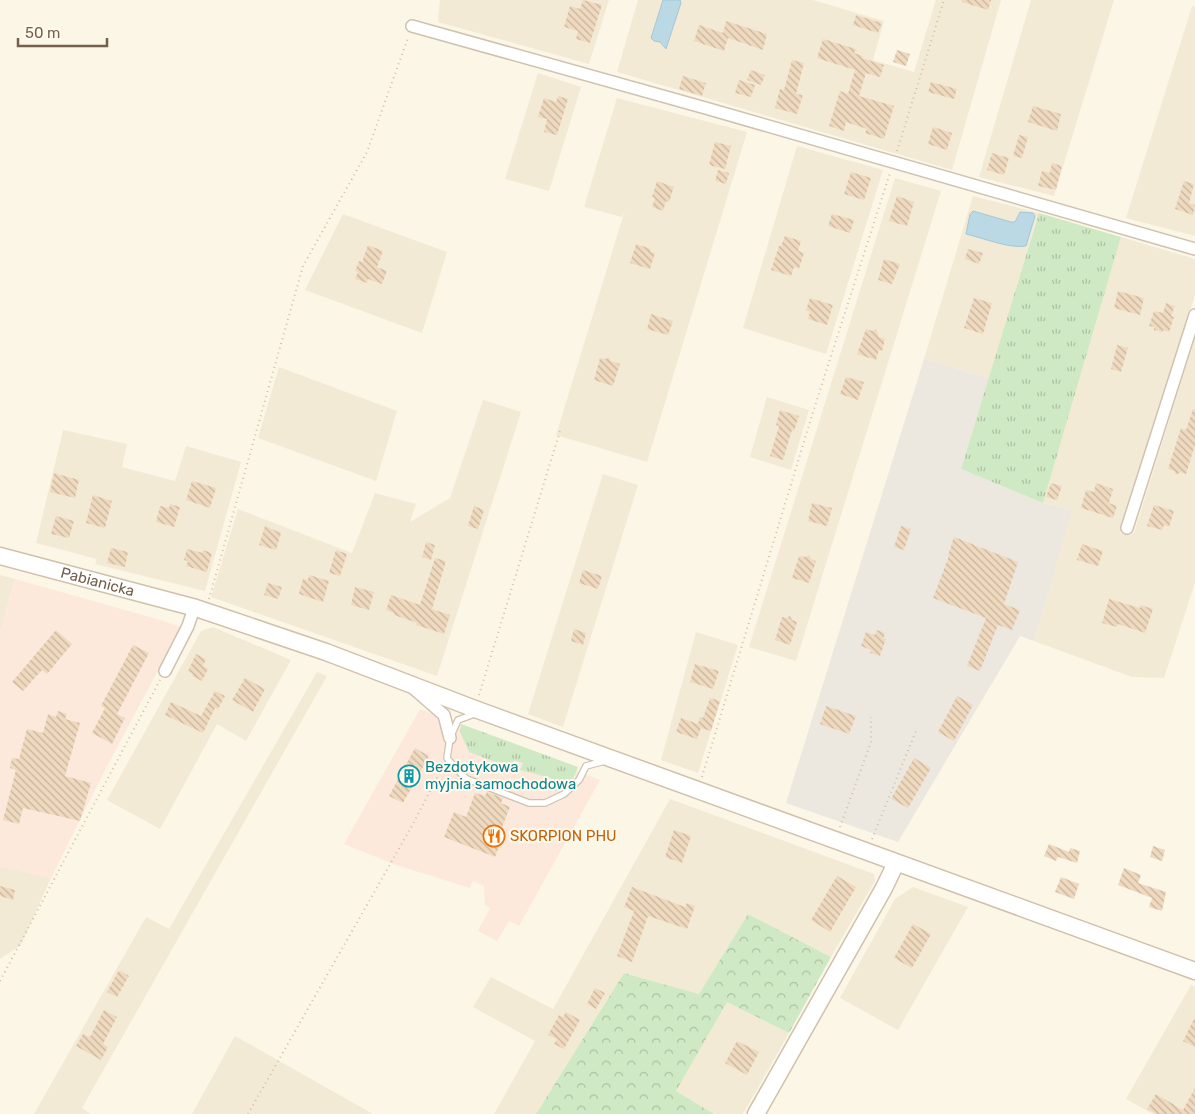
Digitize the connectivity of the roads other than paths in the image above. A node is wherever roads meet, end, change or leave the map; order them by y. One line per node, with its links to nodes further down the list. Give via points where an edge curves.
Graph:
1 (412, 26): 2 (street)
2 (1195, 249)
3 (1195, 315): 4 (street)
4 (1127, 528)
5 (0, 556): 6 (main road, Pabianicka)
6 (198, 609): 7 (street); 8 (main road, Pabianicka, via 326,652)
7 (165, 671)
8 (408, 684): 9 (main road, Pabianicka); 10 (street, via 444,714)
9 (478, 710): 10 (lane, via 458,720); 11 (main road, Pabianicka)
10 (450, 738): 13 (lane, via 447,758 457,770 467,778 529,803 545,803 564,794 579,780)
11 (580, 748): 12 (main road, Pabianicka); 13 (lane)
12 (612, 759): 13 (lane); 14 (main road, Pabianicka)
13 (586, 766)
14 (896, 864): 15 (main road, Pabianicka); 16 (main road)
15 (1195, 971)
16 (756, 1114)

